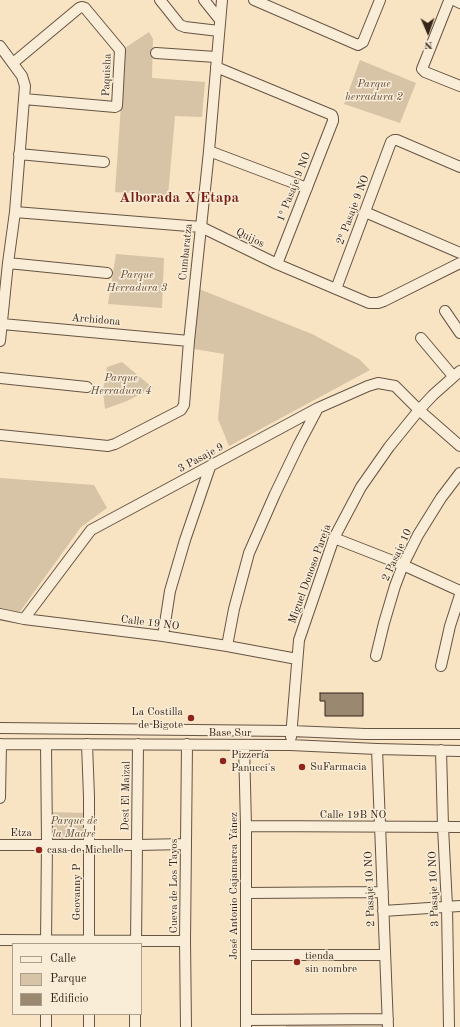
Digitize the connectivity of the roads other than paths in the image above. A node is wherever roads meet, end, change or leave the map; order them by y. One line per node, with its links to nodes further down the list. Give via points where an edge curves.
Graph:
1 (160, 0): 10 (street, via 180,25)
2 (204, 0): 9 (street)
3 (222, 0): 9 (street, Cumbaratza)
4 (254, 0): 5 (street, via 358,45 363,42)
5 (380, 0)
6 (451, 0): 15 (street, via 422,69)
7 (454, 0): 8 (street)
8 (460, 3)
9 (220, 20): 10 (street, Cumbaratza)
10 (219, 31): 13 (street, Cumbaratza)
11 (0, 46): 14 (street)
12 (156, 53): 13 (street)
13 (216, 62): 17 (street, Cumbaratza); 21 (street, 1º Pasaje 9 NO, via 332,116 333,121)
14 (13, 63): 16 (street, via 22,76 25,86); 16 (street, Paquisha, via 82,7 120,50 117,106)
15 (460, 86)
16 (24, 99): 18 (street)
17 (209, 151): 21 (street); 24 (street, Cumbaratza)
18 (19, 154): 19 (street); 22 (street)
19 (104, 162)
20 (460, 167): 23 (street, 2º Pasaje 9 NO, via 394,140 391,142)
21 (307, 188): 28 (street, 1º Pasaje 9 NO)
22 (15, 212): 24 (street, Quijos); 26 (street)
23 (365, 212): 25 (street); 30 (street, 2º Pasaje 9 NO)
24 (201, 227): 28 (street, Quijos); 36 (street, Cumbaratza)
25 (460, 253)
26 (8, 263): 29 (street); 32 (street)
27 (460, 263): 30 (street, Quijos, via 378,303 369,303)
28 (277, 264): 30 (street, Quijos)
29 (107, 273)
30 (336, 289)
31 (445, 311): 33 (street)
32 (2, 324): 35 (street); 36 (street, Archidona)
33 (460, 333)
34 (421, 338): 37 (street)
35 (0, 341)
36 (189, 341): 42 (street, Cumbaratza, via 184,405 181,410 112,445)
37 (457, 373): 41 (street, Miguel Donoso Pareja)
38 (0, 378): 39 (street)
39 (86, 388)
40 (318, 408): 41 (street, 3 Pasaje 9, via 378,383 395,386); 44 (street, 3 Pasaje 9); 53 (street, via 274,494 249,553)
41 (419, 410): 43 (street, 3 Pasaje 9); 46 (street, Miguel Donoso Pareja, via 361,487)
42 (0, 435)
43 (460, 446)
44 (210, 467): 51 (street, 3 Pasaje 9, via 92,530); 52 (street, via 170,591)
45 (460, 473): 47 (street, 2 Pasaje 10, via 440,498)
46 (334, 538): 47 (street); 55 (street, Miguel Donoso Pareja, via 299,640)
47 (403, 565): 48 (street); 54 (street, 2 Pasaje 10)
48 (460, 591)
49 (460, 595): 56 (street)
50 (0, 614): 51 (street, Calle 19 NO)
51 (24, 619): 52 (street, Calle 19 NO)
52 (163, 636): 53 (street, Calle 19 NO)
53 (227, 646): 55 (street, Calle 19 NO)
54 (376, 656)
55 (297, 659): 58 (street, Miguel Donoso Pareja)
56 (441, 666)
57 (0, 728): 58 (street, Base Sur)
58 (291, 731): 59 (street, Base Sur); 66 (street, Miguel Donoso Pareja)
59 (460, 734)
60 (1, 744): 61 (street, Base Sur); 70 (street)
61 (46, 744): 62 (street, Base Sur); 77 (street)
62 (87, 744): 63 (street, Base Sur); 78 (street, Geovanny P)
63 (138, 744): 64 (street, Base Sur); 79 (street, Dest El Maizal)
64 (188, 744): 65 (street, Base Sur); 75 (street, Cueva de Los Tayos)
65 (244, 745): 66 (street, Base Sur); 71 (street, José Antonio Cajamarca Yánez)
66 (290, 745): 67 (street, Base Sur)
67 (377, 750): 68 (street, Base Sur); 73 (street, 2 Pasaje 10 NO)
68 (441, 750): 69 (street, Base Sur); 74 (street, 3 Pasaje 10 NO)
69 (460, 751)
70 (0, 798)
71 (246, 826): 73 (street, Calle 19B NO); 81 (street, José Antonio Cajamarca Yánez)
72 (460, 826): 74 (street, Calle 19B NO)
73 (380, 827): 74 (street, Calle 19B NO); 80 (street, 2 Pasaje 10 NO)
74 (443, 827): 82 (street, 3 Pasaje 10 NO)
75 (186, 844): 79 (street, Etza); 86 (street, Cueva de Los Tayos)
76 (0, 845): 77 (street, Etza)
77 (47, 845): 78 (street, Etza); 87 (street)
78 (89, 845): 79 (street, Etza); 88 (street, Geovanny P)
79 (137, 845): 89 (street, Dest El Maizal)
80 (383, 892): 81 (street); 84 (street, 2 Pasaje 10 NO)
81 (246, 893): 90 (street, José Antonio Cajamarca Yánez)
82 (447, 906): 83 (street); 84 (street); 102 (street, 3 Pasaje 10 NO)
83 (460, 906)
84 (383, 911): 91 (street, 2 Pasaje 10 NO)
85 (0, 940): 87 (street)
86 (185, 941): 89 (street); 101 (street, Cueva de Los Tayos)
87 (46, 942): 88 (street)
88 (89, 942): 89 (street)
89 (136, 942)
90 (246, 954): 91 (street); 95 (street, José Antonio Cajamarca Yánez)
91 (385, 955): 97 (street, 2 Pasaje 10 NO)
92 (46, 1015): 98 (street)
93 (89, 1015): 99 (street)
94 (135, 1015): 100 (street)
95 (246, 1023): 96 (street)
96 (283, 1023): 97 (street)
97 (388, 1023)
98 (46, 1027)
99 (89, 1027)
100 (135, 1027)
101 (186, 1027)
102 (449, 1027)

